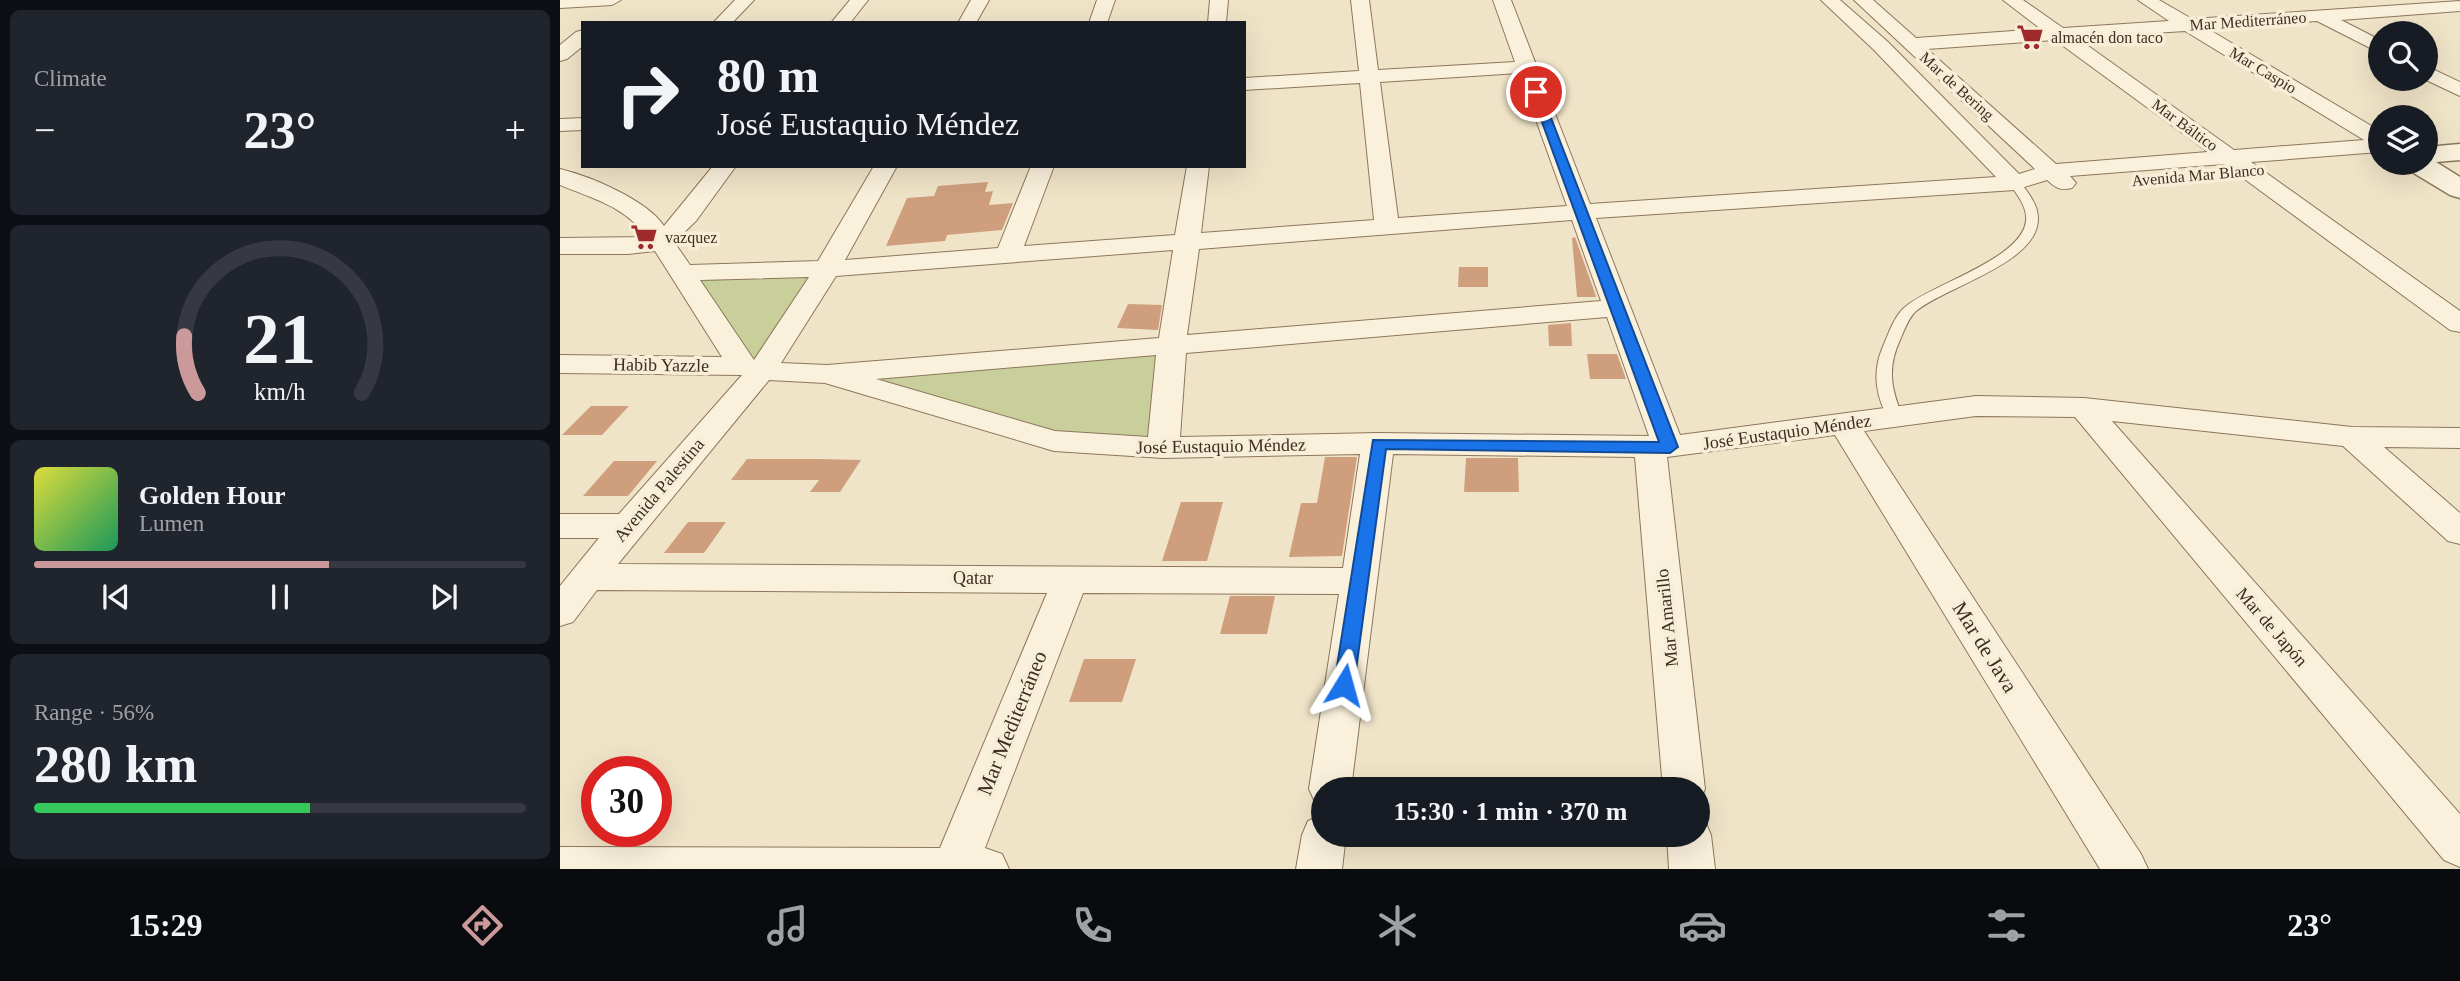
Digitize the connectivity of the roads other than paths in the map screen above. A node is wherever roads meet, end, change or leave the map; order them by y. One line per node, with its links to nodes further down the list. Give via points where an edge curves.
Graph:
1 (627, 0): 16 (street)
2 (745, 0): 18 (street)
3 (859, 0): 19 (street)
4 (981, 0): 20 (street)
5 (1106, 0): 21 (street)
6 (1219, 0): 22 (street)
7 (1360, 0): 30 (street)
8 (1502, 0): 29 (street, Mar Amarillo)
9 (1830, 0): 51 (street)
10 (1863, 0): 27 (street, Mar de Bering)
11 (2012, 0): 24 (street, Mar Báltico)
12 (2147, 0): 23 (street, Mar Caspio)
13 (2290, 0): 17 (street)
14 (560, 2): 16 (street)
15 (2448, 7): 17 (street, Mar Mediterráneo)
16 (610, 8)
17 (2320, 16): 23 (street, Mar Mediterráneo); 26 (street)
18 (724, 21)
19 (842, 21)
20 (969, 21)
21 (1099, 21)
22 (1217, 21)
23 (2187, 25): 24 (street, Mar Mediterráneo); 36 (street, Mar Caspio)
24 (2060, 34): 27 (street, Mar Mediterráneo); 43 (street, Mar Báltico)
25 (581, 38): 28 (street)
26 (2368, 41)
27 (1911, 44): 50 (street, Mar de Bering)
28 (560, 55)
29 (1527, 68): 30 (street); 53 (street, Mar Amarillo)
30 (1368, 77): 32 (street); 54 (street)
31 (2438, 78): 33 (street)
32 (1246, 84)
33 (2460, 90)
34 (581, 124): 35 (street)
35 (560, 125)
36 (2368, 135)
37 (2460, 139): 38 (street)
38 (2438, 140)
39 (2368, 144): 43 (street, Avenida Mar Blanco)
40 (2460, 152): 41 (street)
41 (2438, 154)
42 (2368, 159): 43 (street, Avenida Mar Blanco)
43 (2238, 164): 50 (street, Avenida Mar Blanco); 62 (street, Mar Báltico)
44 (723, 168): 55 (street, via 679,225)
45 (885, 168): 59 (street, Avenida Palestina)
46 (1042, 168): 58 (street)
47 (1198, 168): 56 (street)
48 (2437, 175): 52 (street)
49 (560, 176): 55 (street, via 633,208 647,219)
50 (2058, 178): 51 (street, Avenida Mar Blanco)
51 (2015, 183): 53 (street, Avenida Mar Blanco); 68 (lane, via 2031,210 2027,234 2001,260 1910,309 1888,349 1884,394)
52 (2460, 189)
53 (1581, 212): 54 (street, Avenida Mar Blanco); 61 (street, Mar Amarillo)
54 (1387, 226): 56 (street, Avenida Mar Blanco)
55 (659, 242): 57 (street, via 625,247); 60 (street)
56 (1186, 243): 58 (street, Avenida Mar Blanco); 63 (street)
57 (560, 246)
58 (1008, 255): 59 (street, Avenida Mar Blanco)
59 (828, 269): 60 (street, Avenida Mar Blanco); 65 (street, Avenida Palestina)
60 (681, 273): 65 (street)
61 (1619, 309): 63 (street); 73 (street, Mar Amarillo)
62 (2460, 324)
63 (1172, 343): 66 (street); 74 (street)
64 (560, 365): 65 (street, Habib Yazzle)
65 (752, 368): 66 (street, Habib Yazzle); 76 (street, Avenida Palestina)
66 (827, 374): 74 (street, José Eustaquio Méndez, via 1054,441)
67 (2084, 408): 68 (street, José Eustaquio Méndez, via 1976,406); 70 (street, José Eustaquio Méndez); 84 (street, Mar de Japón)
68 (1895, 417): 69 (street, José Eustaquio Méndez)
69 (1844, 424): 73 (street, José Eustaquio Méndez); 92 (street, Mar de Java)
70 (2352, 437): 71 (street, José Eustaquio Méndez); 77 (street)
71 (2460, 438)
72 (1378, 443): 73 (street, José Eustaquio Méndez); 74 (street, José Eustaquio Méndez); 80 (street)
73 (1660, 447): 83 (street, Mar Amarillo)
74 (1163, 448)
75 (560, 526): 76 (street)
76 (628, 526): 78 (street, Avenida Palestina)
77 (2460, 532)
78 (587, 577): 79 (street, Qatar); 81 (street, Avenida Palestina)
79 (1071, 578): 80 (street, Qatar); 88 (street, Mar Mediterráneo)
80 (1358, 581): 82 (street)
81 (560, 612)
82 (1332, 777)
83 (1683, 777)
84 (2460, 846)
85 (1322, 847): 90 (street)
86 (1690, 847): 91 (street)
87 (560, 868): 88 (street)
88 (954, 868): 89 (street)
89 (986, 869)
90 (1319, 869)
91 (1692, 869)
92 (2125, 869)

